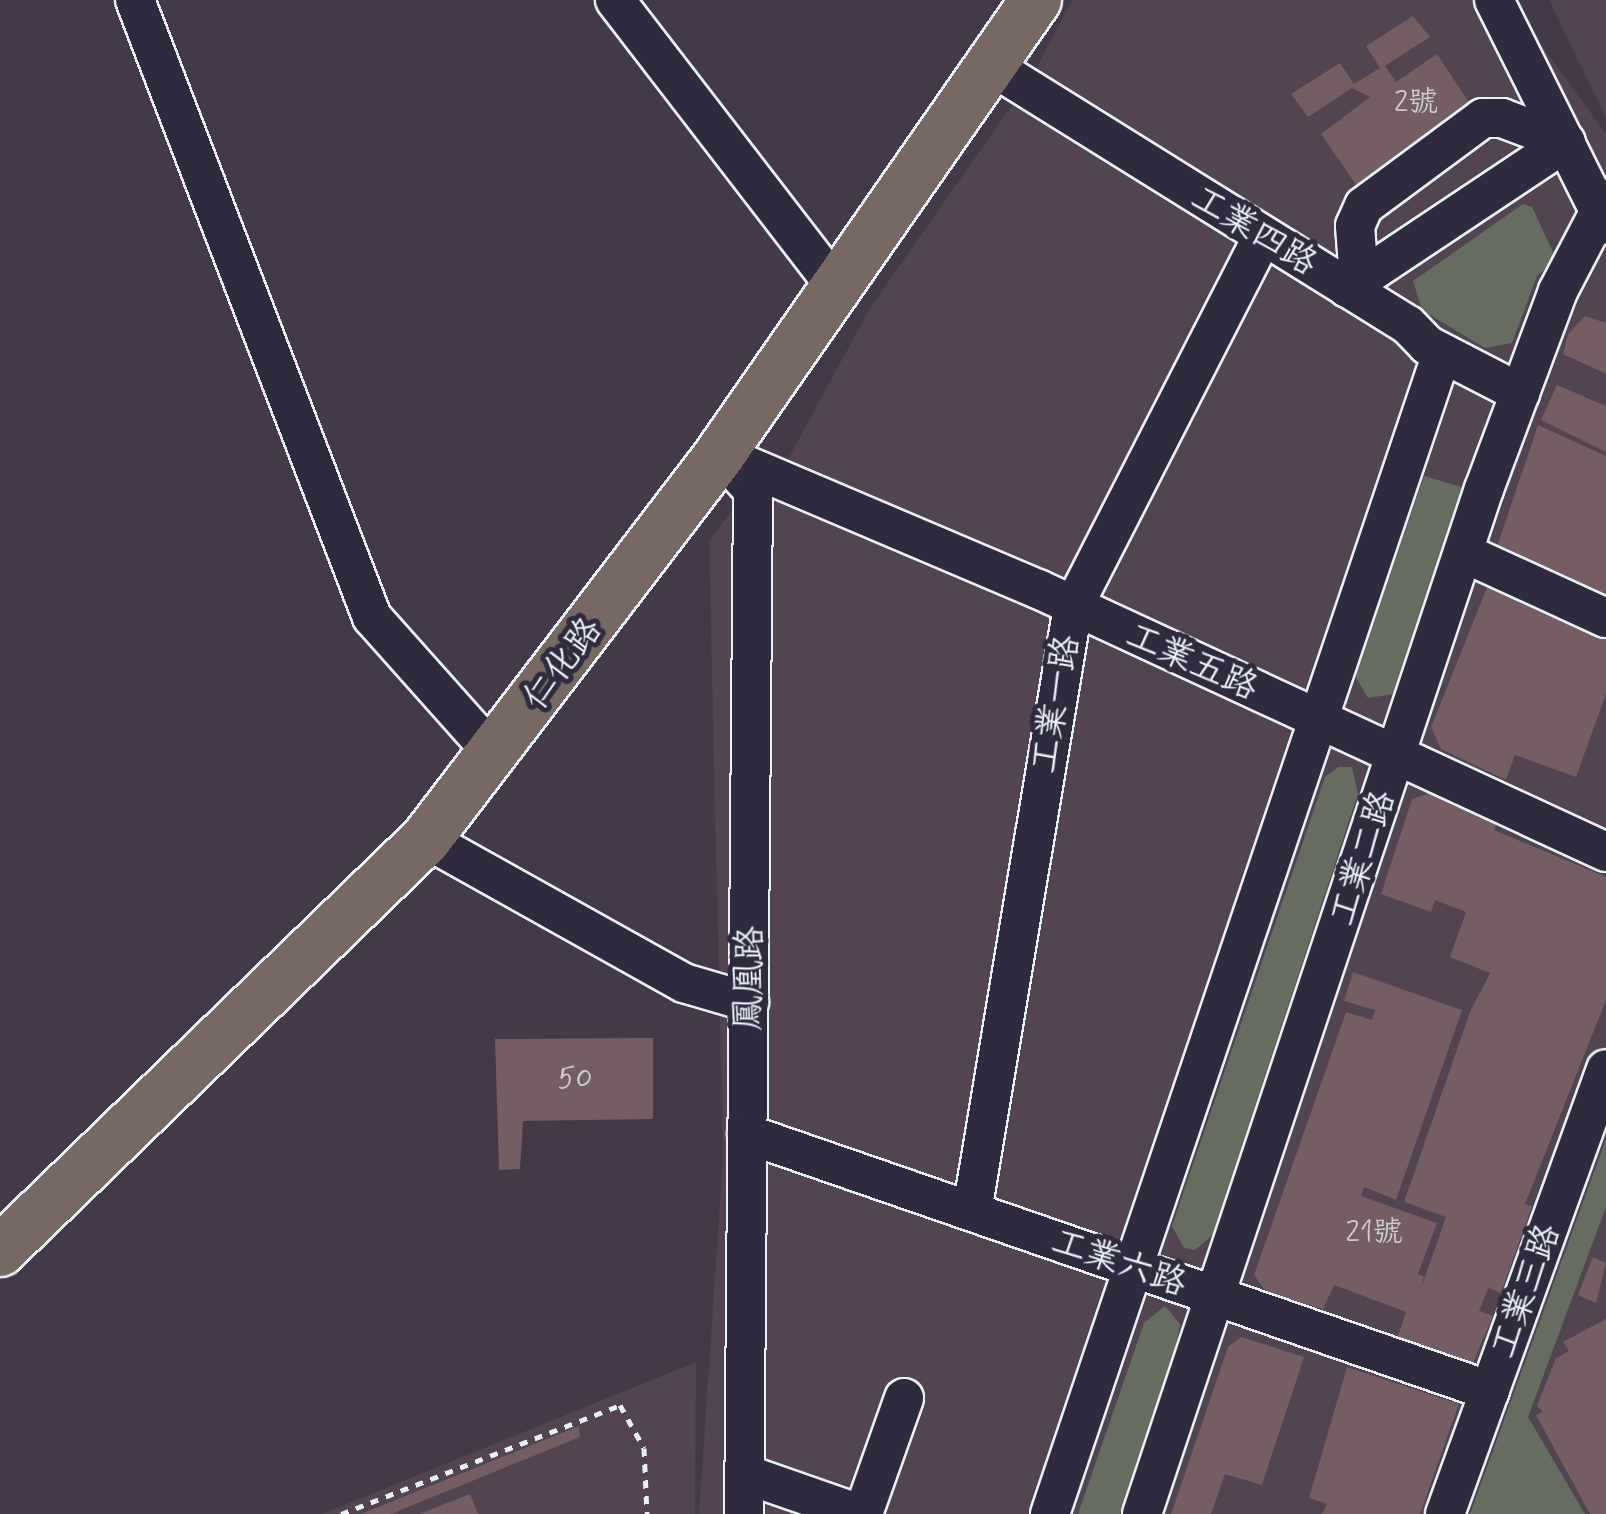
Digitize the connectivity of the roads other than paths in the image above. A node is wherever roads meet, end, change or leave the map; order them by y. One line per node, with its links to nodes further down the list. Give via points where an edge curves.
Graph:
1 (135, 0): 18 (street, via 372,617)
2 (615, 0): 10 (street)
3 (1036, 0): 5 (main road, 仁化路)
4 (1494, 0): 6 (street)
5 (990, 65): 8 (street, 工業四路); 10 (main road, 仁化路)
6 (1566, 142): 7 (street); 9 (street); 9 (street, via 1502,118 1483,118 1364,206 1355,226)
7 (1604, 211): 12 (street, 工業二路, via 1558,291)
8 (1262, 236): 9 (street, 工業四路); 15 (street, 工業一路)
9 (1353, 284): 11 (street, 工業四路)
10 (837, 288): 13 (main road, 仁化路)
11 (1442, 352): 12 (street, 工業四路); 17 (street)
12 (1520, 393): 14 (street, 工業二路)
13 (720, 454): 15 (street, 工業五路, via 814,489); 18 (main road, 仁化路); 22 (street, 鳳凰路, via 753,490)
14 (1466, 554): 16 (street); 19 (street, 工業二路)
15 (1073, 607): 17 (street, 工業五路); 25 (street, 工業一路)
16 (1606, 618)
17 (1319, 720): 19 (street, 工業五路); 27 (street)
18 (494, 754): 20 (main road, 仁化路)
19 (1397, 756): 21 (street, 工業五路); 28 (street, 工業二路)
20 (426, 840): 22 (street, via 684,983); 26 (main road, 仁化路)
21 (1606, 852)
22 (749, 1002): 24 (street, 鳳凰路)
23 (1606, 1069): 29 (street, 工業三路)
24 (748, 1134): 25 (street, 工業六路); 31 (street, 鳳凰路)
25 (972, 1211): 27 (street, 工業六路)
26 (0, 1251)
27 (1134, 1268): 28 (street, 工業六路); 34 (street)
28 (1216, 1297): 29 (street, 工業六路); 35 (street, 工業二路)
29 (1490, 1391): 36 (street, 工業三路)
30 (904, 1398): 33 (street)
31 (745, 1474): 32 (street, 鳳凰路); 33 (street)
32 (744, 1514)
33 (862, 1514)
34 (1050, 1514)
35 (1142, 1514)
36 (1445, 1514)

